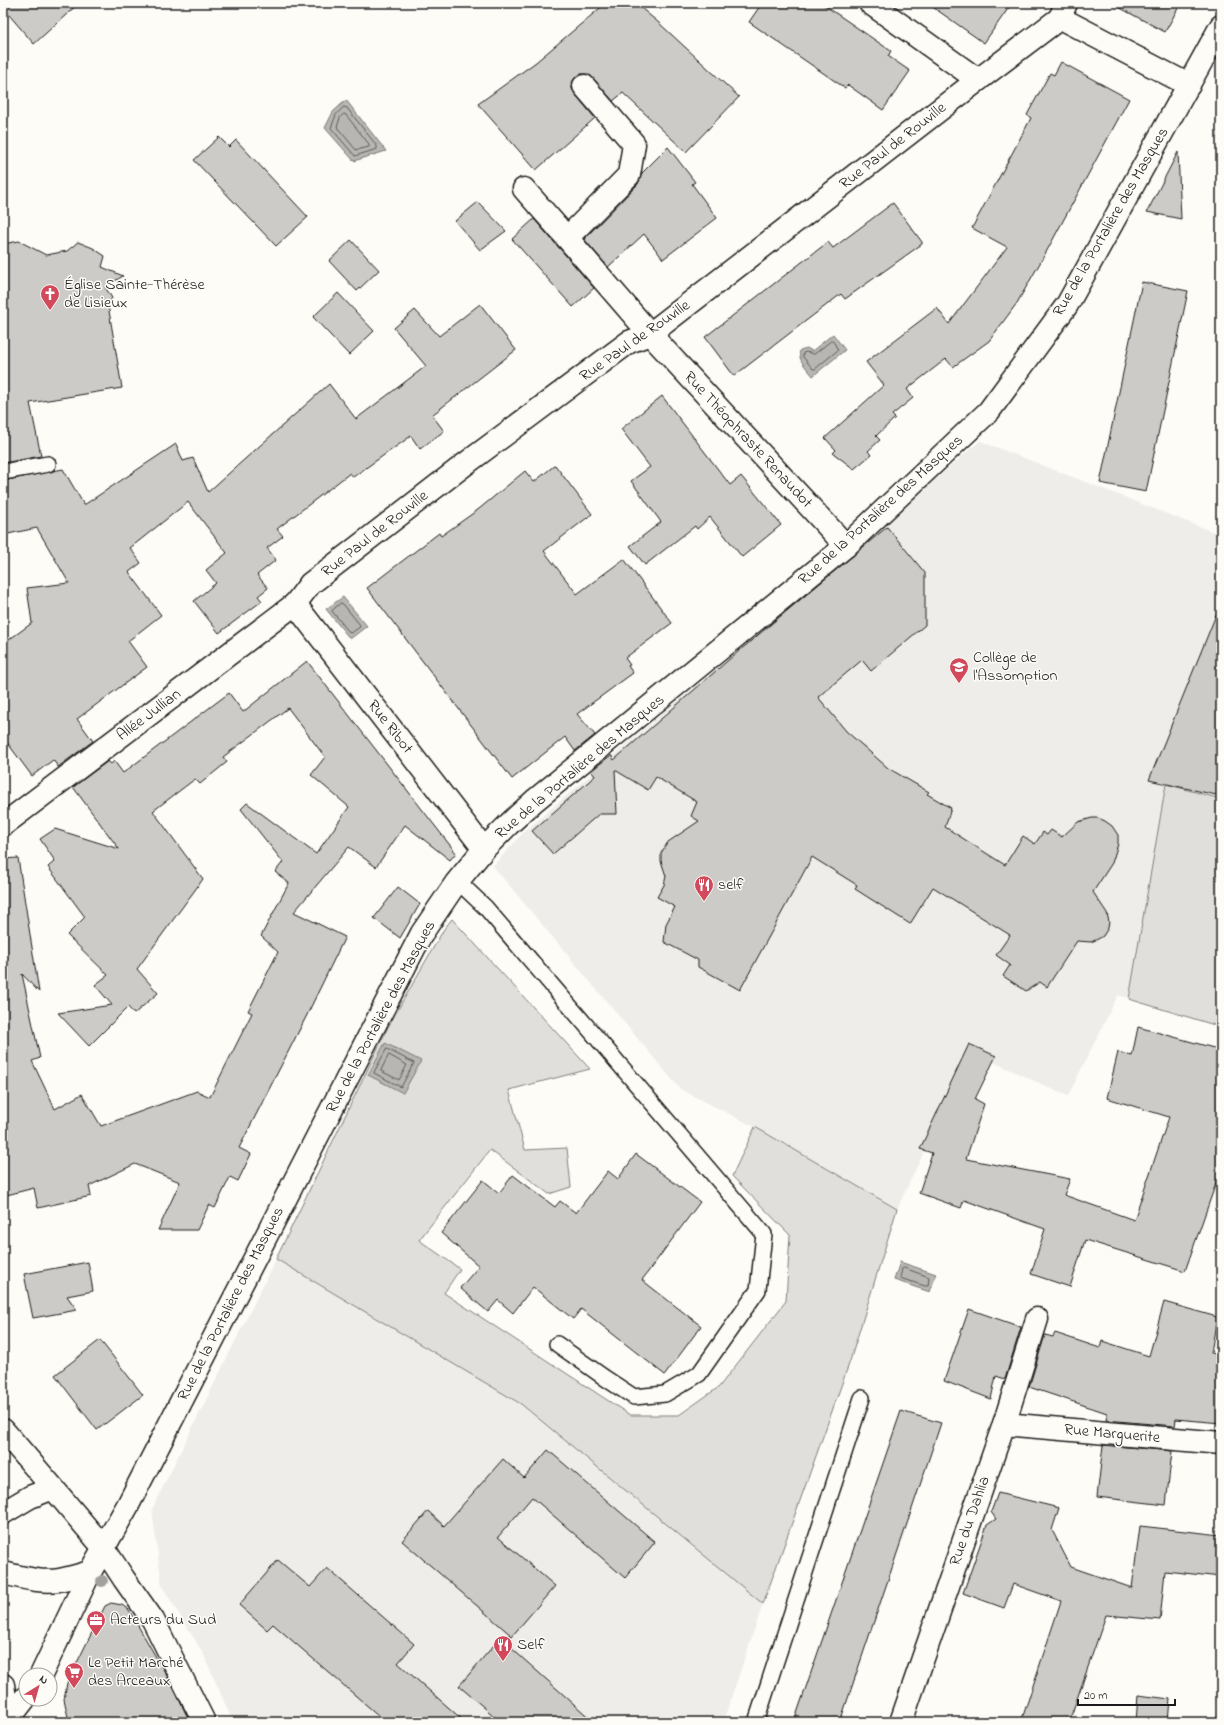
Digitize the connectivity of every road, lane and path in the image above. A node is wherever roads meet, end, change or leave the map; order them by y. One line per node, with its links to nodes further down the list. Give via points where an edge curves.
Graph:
1 (870, 3): 4 (street)
2 (1063, 10): 4 (street, Rue Paul de Rouville); 5 (street)
3 (1221, 26): 5 (street, Rue de la Portalière des Masques)
4 (978, 80): 9 (street, Rue Paul de Rouville)
5 (1189, 85): 12 (street, Rue de la Portalière des Masques, via 1067,305 998,399 989,411)
6 (584, 86): 8 (street, via 634,144 629,175)
7 (524, 188): 8 (street, Rue Théophraste Renaudot)
8 (567, 238): 9 (street, Rue Théophraste Renaudot)
9 (650, 334): 12 (street, Rue Théophraste Renaudot); 13 (street, Rue Paul de Rouville, via 629,342 464,465 310,584)
10 (48, 464): 11 (lane)
11 (3, 472)
12 (846, 546): 15 (street, Rue de la Portalière des Masques, via 534,801)
13 (295, 604): 14 (street, Allée Jullian); 15 (street, Rue Ribot)
14 (3, 825)
15 (484, 849): 16 (street, Rue de la Portalière des Masques)
16 (456, 883): 18 (lane, via 486,908 764,1234 758,1290 699,1374 665,1394 634,1397); 25 (street, Rue de la Portalière des Masques, via 422,933 131,1498)
17 (1038, 1319): 20 (street, Rue du Dahlia)
18 (557, 1344)
19 (862, 1398): 33 (lane)
20 (1004, 1424): 22 (street, Rue Marguerite); 34 (street, Rue du Dahlia)
21 (3, 1430): 23 (street)
22 (1221, 1443)
23 (53, 1488): 24 (street, via 30,1497); 25 (street)
24 (3, 1513)
25 (103, 1547): 26 (street, Rue de la Portalière des Masques); 32 (street, via 153,1620)
26 (90, 1572): 27 (street, via 58,1580 35,1580); 28 (street, Rue de la Portalière des Masques)
27 (3, 1573)
28 (45, 1667)
29 (3, 1685): 31 (street)
30 (19, 1707): 31 (street)
31 (9, 1721)
32 (204, 1722)
33 (756, 1722)
34 (901, 1722)

